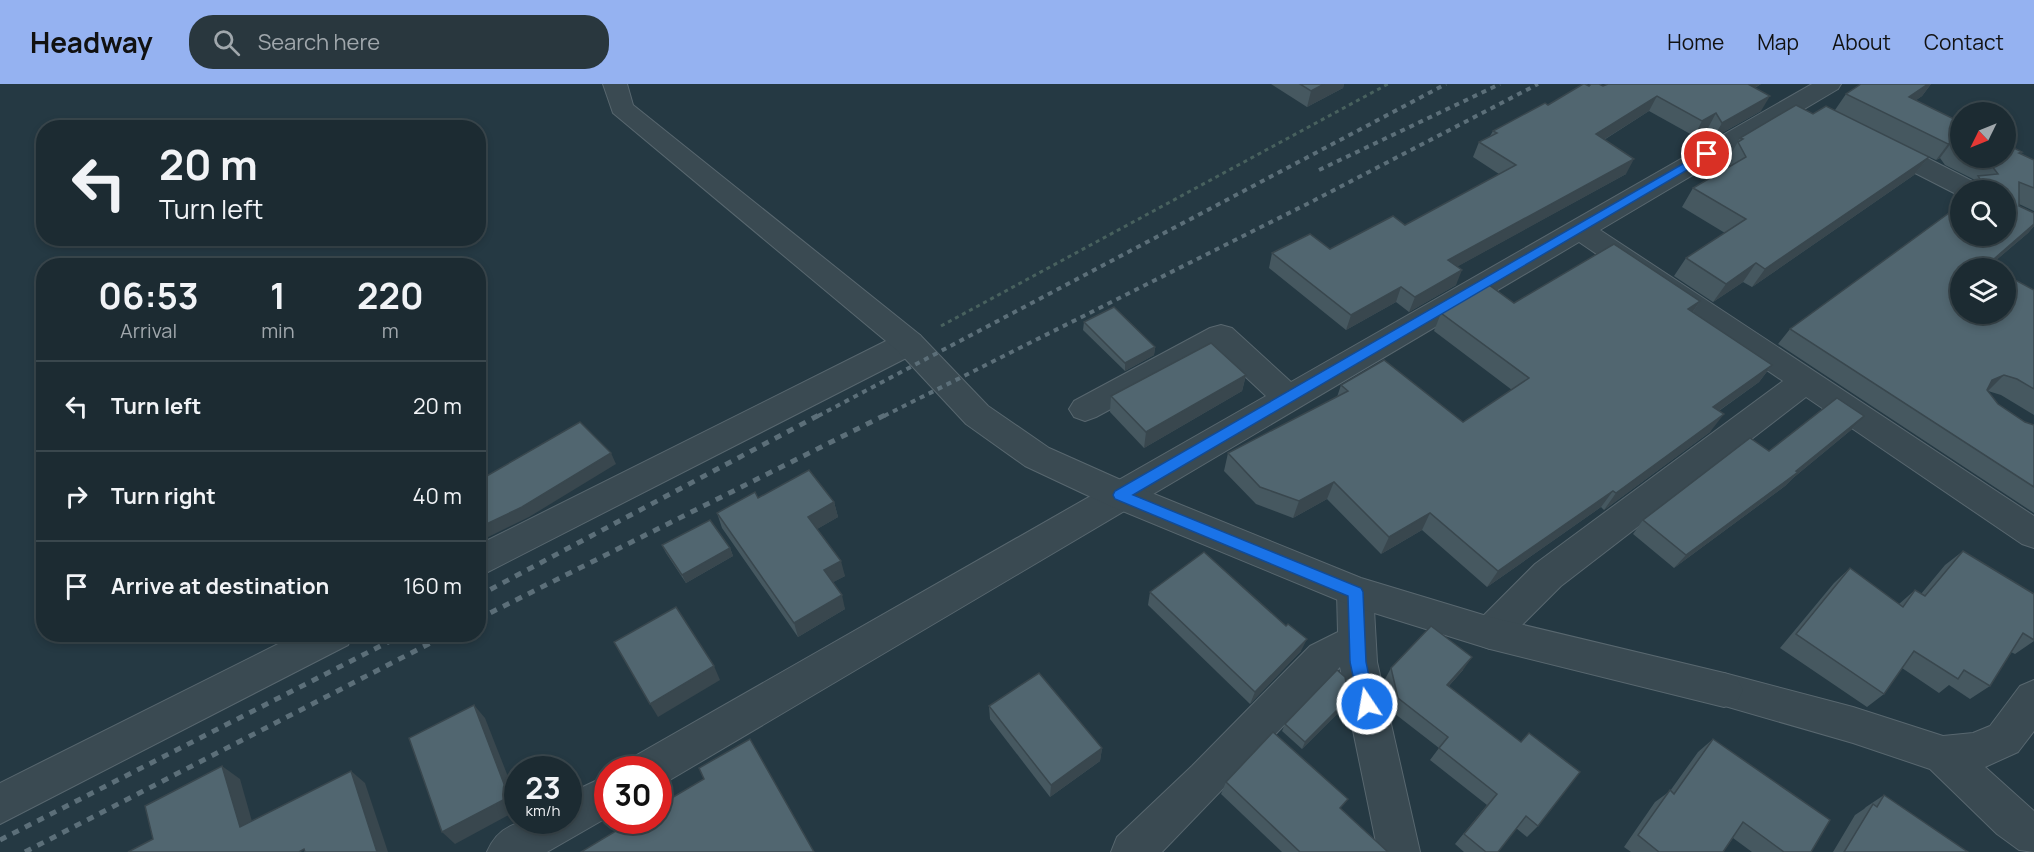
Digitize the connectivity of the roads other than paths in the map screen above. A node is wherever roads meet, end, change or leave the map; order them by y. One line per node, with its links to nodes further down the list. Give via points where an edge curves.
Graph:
1 (615, 84): 6 (street, via 622,108)
2 (1829, 84): 5 (street, via 1809,109 1707,154)
3 (1863, 136): 4 (street)
4 (1950, 180)
5 (1579, 229): 7 (street); 8 (street)
6 (909, 344): 10 (street, via 977,415 1037,457); 12 (street)
7 (1806, 381): 11 (street); 14 (street, via 1548,575)
8 (1289, 398): 9 (street, via 1221,336); 10 (street)
9 (1085, 409)
10 (1120, 495): 13 (street); 19 (street)
11 (2034, 534)
12 (486, 558)
13 (1356, 592): 14 (street); 16 (street)
14 (1490, 633): 18 (street, via 1725,690 1853,725)
15 (319, 642): 20 (street)
16 (1358, 645): 24 (street, via 1345,645 1323,658); 25 (street, via 1358,662)
17 (2034, 698): 18 (street, via 2004,739 1973,752)
18 (1943, 755): 22 (street, via 2012,820)
19 (672, 757)
20 (0, 804)
21 (538, 834): 23 (street)
22 (2034, 835)
23 (508, 852)
24 (1132, 852)
25 (1398, 852)

